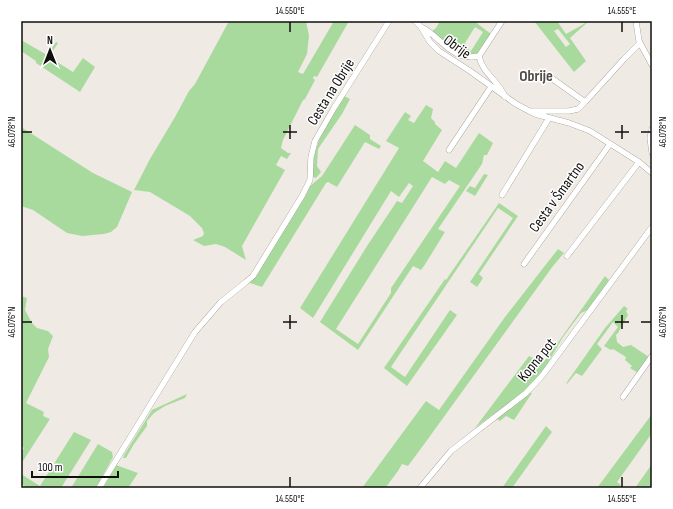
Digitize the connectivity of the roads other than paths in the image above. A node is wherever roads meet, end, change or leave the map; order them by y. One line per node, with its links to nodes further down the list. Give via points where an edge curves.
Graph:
1 (389, 21): 27 (street, Cesta na Obrije, via 315,141 310,180 253,276 221,302 195,332)
2 (415, 21): 5 (street, Obrije)
3 (502, 21): 7 (street)
4 (636, 21): 6 (street)
5 (421, 27): 7 (street, via 457,54); 10 (street, Obrije, via 439,51)
6 (640, 43): 8 (street); 12 (street)
7 (479, 56): 11 (street, via 485,69 503,90)
8 (652, 65)
9 (550, 77): 12 (street)
10 (491, 87): 11 (street, Obrije); 17 (street)
11 (505, 97): 13 (street, Obrije)
12 (585, 102): 13 (street, via 578,109 569,111)
13 (530, 111): 14 (street, Obrije)
14 (549, 118): 16 (street, Obrije, via 590,131); 21 (street)
15 (652, 129): 18 (street)
16 (610, 144): 19 (street, Obrije); 24 (street, Cesta v Šmartno)
17 (449, 150)
18 (652, 153)
19 (639, 162): 20 (street); 23 (street)
20 (652, 173)
21 (502, 195)
22 (652, 227): 28 (street, Kopna pot, via 542,376 526,393 451,451)
23 (566, 256)
24 (524, 264)
25 (652, 356): 26 (street)
26 (623, 397)
27 (99, 488)
28 (420, 488)

